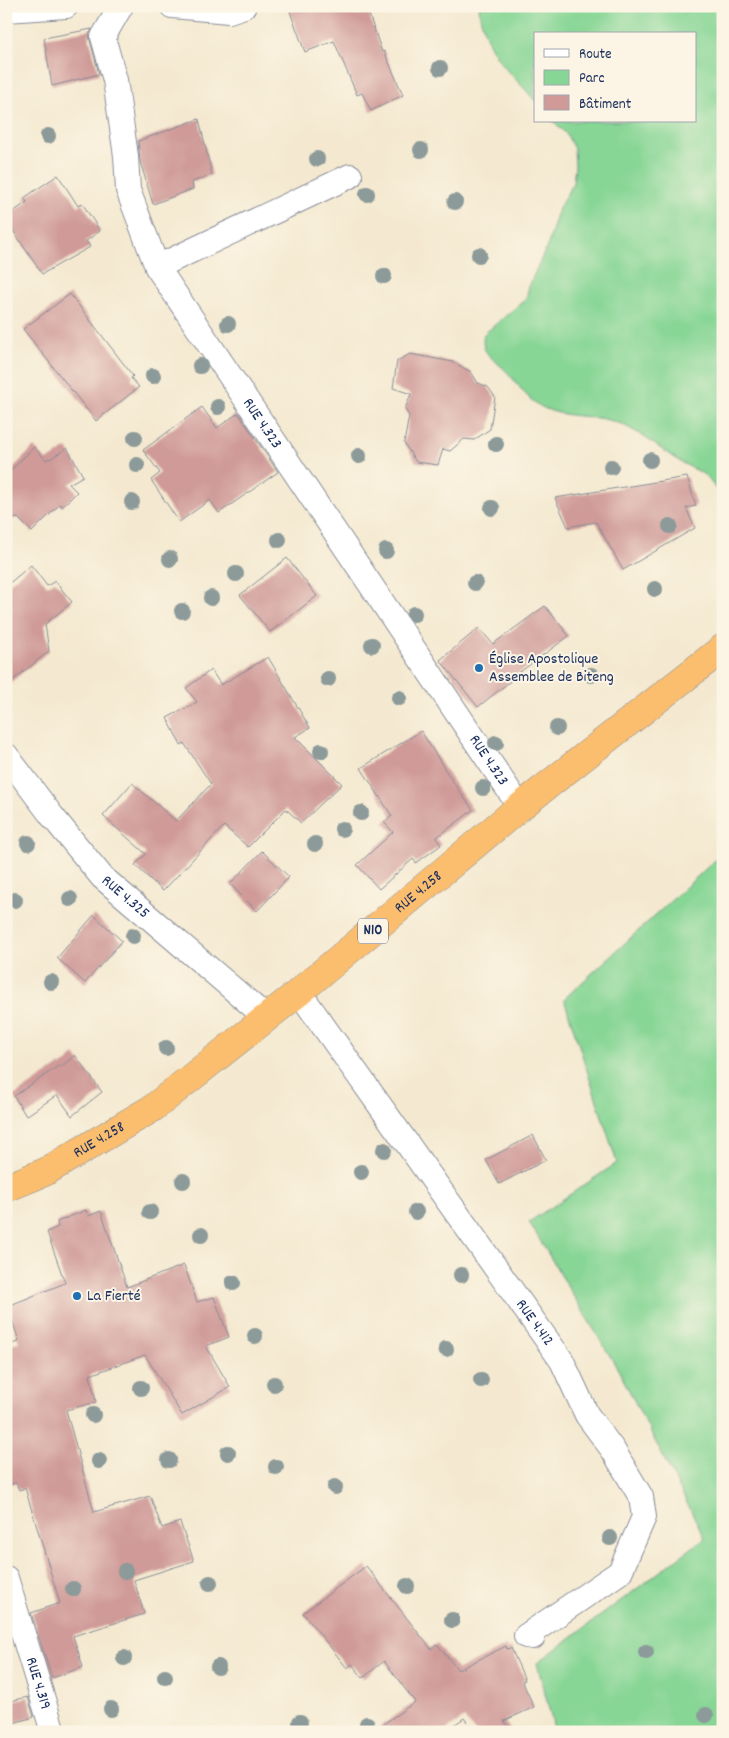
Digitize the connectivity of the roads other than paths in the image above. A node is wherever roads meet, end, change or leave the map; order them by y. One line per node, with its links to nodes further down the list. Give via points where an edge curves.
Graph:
1 (66, 6): 5 (street)
2 (121, 6): 7 (street, RUE 4.323, via 103,37 115,80 128,190)
3 (172, 6): 4 (street, via 229,11)
4 (244, 6)
5 (6, 10)
6 (350, 176): 7 (street)
7 (158, 267): 10 (street, RUE 4.323)
8 (723, 648): 10 (highway, RUE 4.258 / N10)
9 (6, 756): 12 (street, RUE 4.325, via 102,877)
10 (520, 807): 11 (highway, RUE 4.258 / N10)
11 (299, 992): 12 (highway, RUE 4.258 / N10); 16 (street, RUE 4.412, via 562,1361 587,1415 613,1450 640,1497 644,1517 620,1572 526,1636)
12 (267, 1018): 13 (highway, RUE 4.258 / N10, via 153,1108 45,1172)
13 (6, 1188)
14 (6, 1578): 15 (street, RUE 4.319)
15 (10, 1606): 17 (street, RUE 4.319)
16 (533, 1637)
17 (53, 1732)

